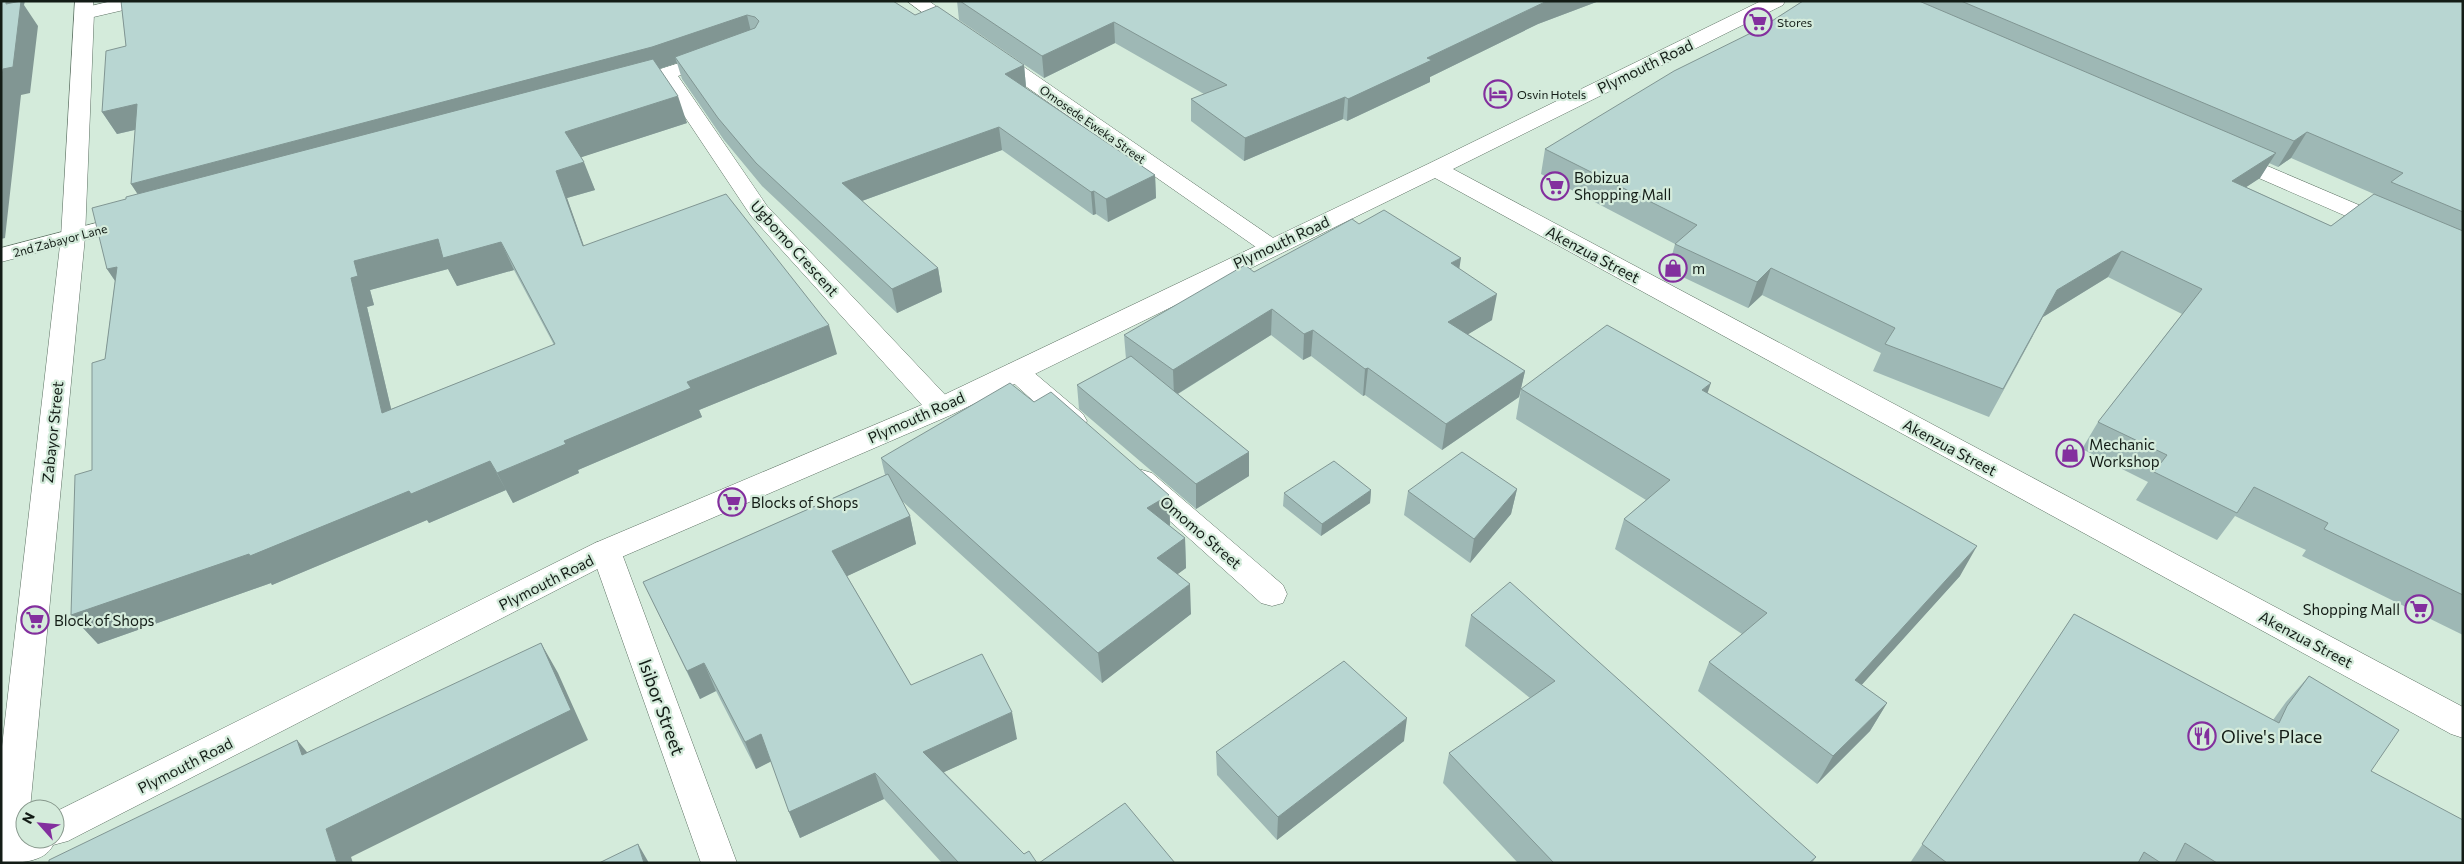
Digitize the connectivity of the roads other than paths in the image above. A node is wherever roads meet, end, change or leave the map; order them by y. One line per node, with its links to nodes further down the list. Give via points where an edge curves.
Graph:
1 (138, 1): 4 (street)
2 (916, 1): 13 (street, Omosede Eweka Street)
3 (1776, 1): 9 (street, Plymouth Road)
4 (85, 7): 12 (street, Zabayor Street)
5 (736, 50): 6 (street)
6 (666, 75): 7 (street); 16 (street, Ugbomo Crescent, via 759,211)
7 (609, 90)
8 (2209, 148): 11 (street)
9 (1436, 169): 13 (street, Plymouth Road); 21 (street, Akenzua Street)
10 (150, 216): 12 (street, 2nd Zabayor Lane)
11 (2408, 235)
12 (73, 237): 14 (street, 2nd Zabayor Lane); 24 (street, Zabayor Street)
13 (1271, 246): 15 (street, Plymouth Road)
14 (1, 255)
15 (1016, 371): 16 (street, Plymouth Road); 17 (street)
16 (941, 408): 19 (street, Plymouth Road)
17 (1089, 434)
18 (1126, 466): 20 (street, Omomo Street)
19 (606, 551): 22 (street, Plymouth Road); 25 (street, Isibor Street)
20 (1272, 594)
21 (2463, 724)
22 (65, 825)
23 (21, 849): 24 (street)
24 (5, 858)
25 (719, 863)

